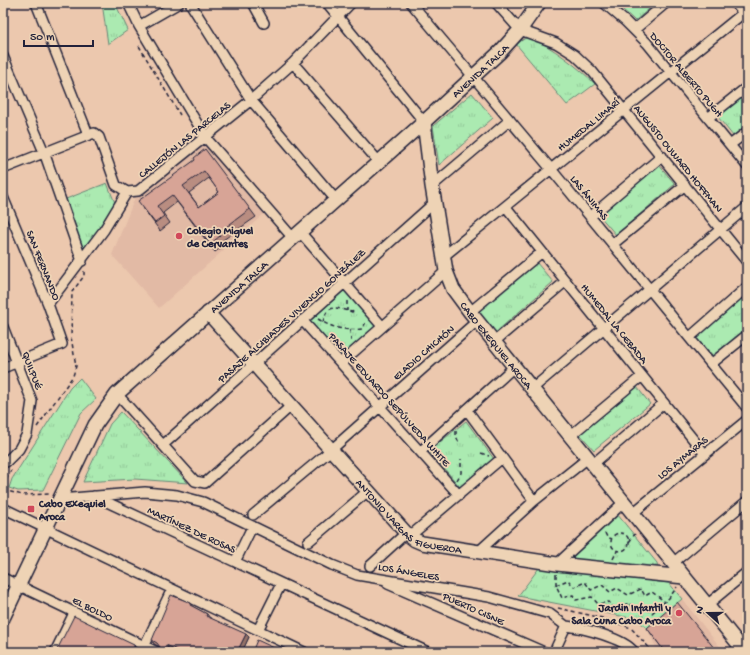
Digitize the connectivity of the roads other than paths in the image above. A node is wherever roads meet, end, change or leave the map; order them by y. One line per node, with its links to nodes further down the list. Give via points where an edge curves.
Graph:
1 (36, 3): 31 (street)
2 (128, 3): 17 (street)
3 (179, 3): 17 (street)
4 (190, 3): 25 (street)
5 (253, 3): 16 (street)
6 (327, 3): 15 (street)
7 (351, 3): 15 (street, CALLEJÓN LAS PARCELAS)
8 (411, 3): 23 (street, LAS ÁNIMAS)
9 (496, 3): 18 (street, AUGUSTO OUWARD HOFFMAN)
10 (539, 3): 18 (street, AVENIDA TALCA)
11 (666, 3): 19 (street)
12 (735, 3): 14 (street)
13 (609, 4): 19 (street, DOCTOR ALBERTO PUGH)
14 (746, 13): 22 (street, HUMEDAL LIMARÍ)
15 (337, 18): 21 (street, CALLEJÓN LAS PARCELAS); 29 (street)
16 (264, 23)
17 (139, 26): 32 (street)
18 (520, 30): 23 (street, AVENIDA TALCA); 26 (street, AUGUSTO OUWARD HOFFMAN, via 544,38 575,55)
19 (634, 30): 22 (street, DOCTOR ALBERTO PUGH)
20 (3, 56): 34 (street)
21 (293, 63): 25 (street, CALLEJÓN LAS PARCELAS); 36 (street)
22 (670, 72): 26 (street, HUMEDAL LIMARÍ); 27 (street, DOCTOR ALBERTO PUGH)
23 (473, 77): 28 (street, LAS ÁNIMAS); 29 (street, AVENIDA TALCA)
24 (747, 87): 27 (street)
25 (251, 100): 32 (street, CALLEJÓN LAS PARCELAS); 44 (street)
26 (624, 109): 35 (street, AUGUSTO OUWARD HOFFMAN); 39 (street, HUMEDAL LIMARÍ)
27 (708, 118): 33 (street, DOCTOR ALBERTO PUGH)
28 (510, 120): 39 (street, LAS ÁNIMAS); 41 (street)
29 (424, 122): 36 (street, AVENIDA TALCA); 41 (street, CABO EXEQUIEL AROCA)
30 (747, 132): 33 (street)
31 (88, 134): 34 (street); 42 (street, via 94,133 99,137 116,185)
32 (206, 138): 42 (street, CALLEJÓN LAS PARCELAS, via 138,191); 50 (street)
33 (730, 145): 37 (street, DOCTOR ALBERTO PUGH)
34 (44, 152): 38 (street); 54 (street)
35 (662, 156): 40 (street, AUGUSTO OUWARD HOFFMAN); 48 (street)
36 (379, 162): 44 (street, AVENIDA TALCA)
37 (747, 166)
38 (3, 169)
39 (551, 169): 46 (street, HUMEDAL LIMARÍ); 48 (street, LAS ÁNIMAS)
40 (685, 185): 49 (street, AUGUSTO OUWARD HOFFMAN); 51 (street)
41 (432, 186): 45 (street, CABO EXEQUIEL AROCA)
42 (127, 192): 54 (street)
43 (3, 197): 61 (street, SAN FERNANDO)
44 (336, 200): 50 (street, AVENIDA TALCA)
45 (434, 202): 53 (street, CABO EXEQUIEL AROCA); 58 (street, PASAJE ALCIBIADES VIVENCIO GONZÁLEZ)
46 (506, 207): 52 (street, HUMEDAL LA CEBADA); 53 (street, HUMEDAL LIMARÍ)
47 (747, 207): 49 (street)
48 (590, 217): 51 (street, LAS ÁNIMAS)
49 (721, 229): 55 (street, AUGUSTO OUWARD HOFFMAN); 60 (street)
50 (297, 235): 58 (street); 62 (street, AVENIDA TALCA)
51 (613, 244): 60 (street, LAS ÁNIMAS)
52 (542, 252): 57 (street, HUMEDAL LA CEBADA); 63 (street, ELADIO CHICHÓN)
53 (444, 256): 56 (street, CABO EXEQUIEL AROCA)
54 (82, 261): 61 (street)
55 (747, 262)
56 (446, 271): 63 (street, CABO EXEQUIEL AROCA, via 453,289); 65 (street)
57 (566, 281): 67 (street, HUMEDAL LA CEBADA); 70 (street)
58 (344, 283): 64 (street, PASAJE ALCIBIADES VIVENCIO GONZÁLEZ); 65 (street)
59 (747, 287): 69 (street)
60 (650, 289): 67 (street); 69 (street, LAS ÁNIMAS)
61 (48, 304): 71 (street, SAN FERNANDO, via 62,344)
62 (208, 314): 73 (street, ANTONIO VARGAS FIGUEROA); 79 (street, AVENIDA TALCA)
63 (473, 316): 70 (street, CABO EXEQUIEL AROCA); 82 (street, ELADIO CHICHÓN)
64 (302, 320): 72 (street, PASAJE EDUARDO SEPÚLVEDA WHITE); 73 (street, PASAJE ALCIBIADES VIVENCIO GONZÁLEZ)
65 (382, 326): 72 (street)
66 (3, 327): 71 (street, QUILPUÉ)
67 (604, 328): 77 (street, HUMEDAL LA CEBADA); 78 (street)
68 (747, 334): 74 (street)
69 (690, 337): 74 (street, LAS ÁNIMAS)
70 (494, 342): 75 (street, CABO EXEQUIEL AROCA)
71 (17, 362): 76 (street); 93 (street, QUILPUÉ, via 32,401 27,434 19,449)
72 (341, 363): 82 (street, PASAJE EDUARDO SEPÚLVEDA WHITE)
73 (254, 364): 81 (street, ANTONIO VARGAS FIGUEROA); 87 (street, PASAJE ALCIBIADES VIVENCIO GONZÁLEZ)
74 (711, 364): 83 (street, LAS ÁNIMAS)
75 (514, 367): 78 (street, CABO EXEQUIEL AROCA); 84 (street)
76 (3, 368)
77 (642, 376): 80 (street, HUMEDAL LA CEBADA); 86 (street)
78 (532, 389): 86 (street, CABO EXEQUIEL AROCA)
79 (118, 394): 87 (street); 97 (street, AVENIDA TALCA, via 95,425)
80 (664, 403): 90 (street, HUMEDAL LA CEBADA); 92 (street)
81 (291, 406): 87 (street, via 205,483 195,481); 88 (street, ANTONIO VARGAS FIGUEROA)
82 (379, 406): 88 (street, ELADIO CHICHÓN); 89 (street, PASAJE EDUARDO SEPÚLVEDA WHITE)
83 (747, 408)
84 (467, 410): 89 (street); 91 (street)
85 (747, 420): 90 (street, LOS AYMARAS)
86 (570, 436): 92 (street, CABO EXEQUIEL AROCA)
87 (163, 445)
88 (331, 450): 94 (street, ANTONIO VARGAS FIGUEROA); 103 (street, ELADIO CHICHÓN)
89 (421, 451): 95 (street, PASAJE EDUARDO SEPÚLVEDA WHITE)
90 (705, 454): 102 (street, LOS AYMARAS)
91 (502, 458): 95 (street); 98 (street)
92 (591, 461): 98 (street); 100 (street, CABO EXEQUIEL AROCA)
93 (4, 462)
94 (368, 491): 106 (street, ANTONIO VARGAS FIGUEROA); 107 (street)
95 (459, 494): 106 (street)
96 (92, 496): 97 (street, LOS ÁNGELES); 104 (street, LOS ÁNGELES, via 145,492 177,495 203,502); 109 (street, MARTÍNEZ DE ROSAS)
97 (60, 499): 105 (street, AVENIDA TALCA)
98 (534, 501): 108 (street)
99 (747, 501): 110 (street)
100 (624, 502): 102 (street, CABO EXEQUIEL AROCA); 111 (street)
101 (3, 508): 105 (street)
102 (633, 513): 110 (street, CABO EXEQUIEL AROCA)
103 (253, 515)
104 (252, 527): 109 (street); 114 (street, LOS ÁNGELES, via 332,565 357,575)
105 (46, 528): 118 (street, AVENIDA TALCA); 119 (street)
106 (408, 535): 108 (street, ANTONIO VARGAS FIGUEROA, via 422,543); 112 (street)
107 (308, 542)
108 (478, 552): 111 (street, ANTONIO VARGAS FIGUEROA)
109 (235, 562): 117 (street, MARTÍNEZ DE ROSAS)
110 (672, 563): 115 (street, CABO EXEQUIEL AROCA)
111 (557, 564): 115 (street, ANTONIO VARGAS FIGUEROA)
112 (370, 566)
113 (747, 572): 120 (street)
114 (372, 577): 123 (street, LOS ÁNGELES, via 489,597 550,614); 131 (street, PUERTO CISNE)
115 (684, 577): 120 (street, CABO EXEQUIEL AROCA)
116 (3, 578): 118 (street, EL BOLDO)
117 (281, 584): 124 (street); 127 (street, MARTÍNEZ DE ROSAS)
118 (19, 586): 121 (street, EL BOLDO); 122 (street, AVENIDA TALCA)
119 (172, 589): 124 (street); 125 (street)
120 (707, 605): 126 (street, CABO EXEQUIEL AROCA)
121 (74, 613): 125 (street, EL BOLDO); 128 (street)
122 (3, 618)
123 (566, 626): 132 (street); 133 (street, via 599,633 630,647)
124 (258, 630): 130 (street)
125 (143, 649): 129 (street, EL BOLDO)
126 (745, 649)
127 (422, 651)
128 (55, 652)
129 (157, 652)
130 (304, 652)
131 (544, 652)
132 (554, 652)
133 (634, 652)

